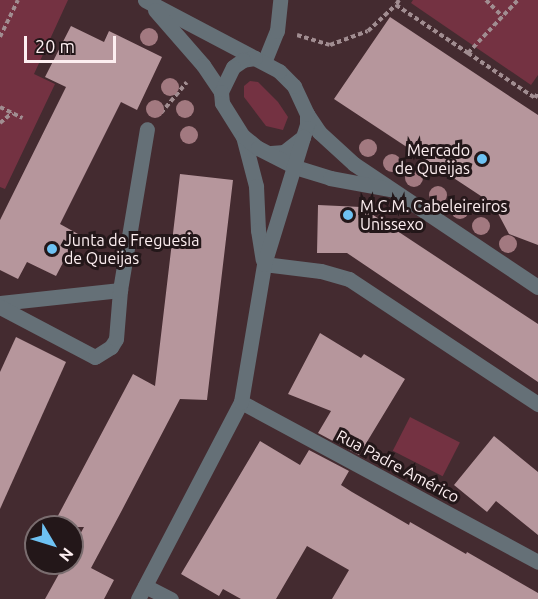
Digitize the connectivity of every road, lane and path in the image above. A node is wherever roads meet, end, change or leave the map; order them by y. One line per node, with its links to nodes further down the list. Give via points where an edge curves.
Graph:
1 (18, 0): 10 (path)
2 (280, 0): 9 (street)
3 (399, 0): 7 (path)
4 (486, 0): 8 (path)
5 (518, 0): 8 (path)
6 (147, 2): 12 (street); 13 (street)
7 (396, 5): 9 (path, via 368,31 330,45); 11 (path)
8 (502, 16): 11 (path)
9 (277, 31): 12 (street)
10 (0, 37)
11 (468, 53): 15 (path, via 535,98)
12 (260, 59): 14 (street, via 243,60 233,67); 18 (street, via 294,86)
13 (203, 65): 14 (street); 21 (path)
14 (221, 92): 22 (street, via 222,103)
15 (538, 93)
16 (0, 107): 17 (path)
17 (12, 113): 19 (path); 20 (path)
18 (307, 114): 23 (street); 26 (street, via 336,150)
19 (23, 118)
20 (0, 123)
21 (147, 129): 29 (street)
22 (243, 136): 24 (street); 27 (street, via 256,186)
23 (303, 137): 24 (street, via 284,152); 25 (street)
24 (271, 153): 25 (street)
25 (295, 167): 26 (street); 27 (street)
26 (390, 189): 28 (street)
27 (264, 264): 31 (street); 32 (street, via 321,271 349,279)
28 (538, 287)
29 (120, 290): 30 (street); 30 (street, via 116,339 104,354 95,357)
30 (0, 305)
31 (241, 402): 33 (street, Rua Padre Américo); 34 (street)
32 (538, 404)
33 (538, 562)
34 (142, 592): 35 (street)
35 (171, 599)

